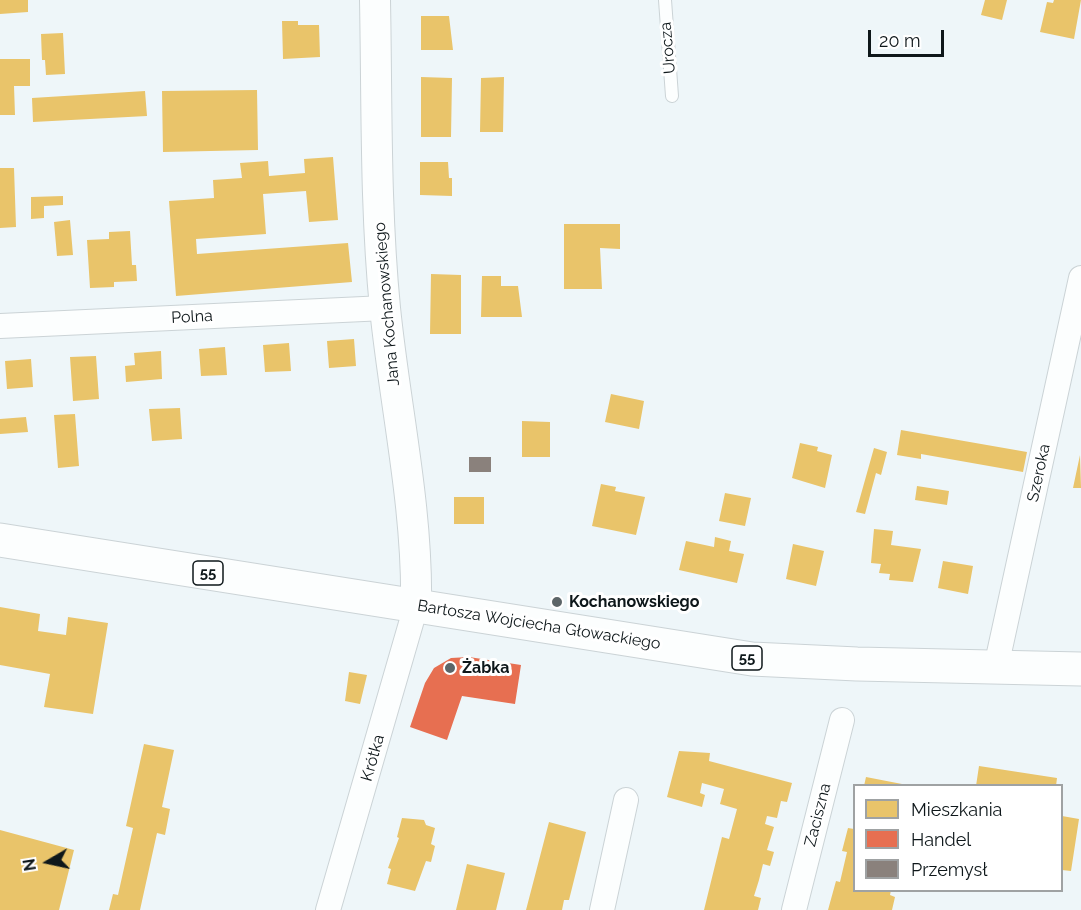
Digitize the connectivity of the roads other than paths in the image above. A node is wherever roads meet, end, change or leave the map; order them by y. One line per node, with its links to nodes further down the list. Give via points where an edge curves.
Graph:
1 (375, 0): 5 (street, Jana Kochanowskiego)
2 (664, 0): 3 (lane, Urocza)
3 (672, 96)
4 (1081, 278): 7 (street, Szeroka)
5 (385, 308): 6 (street, Polna); 9 (street, Jana Kochanowskiego, via 416,564)
6 (0, 326)
7 (1076, 333): 10 (street, Szeroka)
8 (0, 540): 9 (main road, Bartosza Wojciecha Głowackiego / 55)
9 (416, 606): 10 (main road, Bartosza Wojciecha Głowackiego / 55, via 752,658); 14 (street, Krótka)
10 (996, 667): 11 (main road, Bartosza Wojciecha Głowackiego / 55)
11 (1081, 669)
12 (842, 720): 16 (street, Zaciszna)
13 (626, 800): 15 (street)
14 (328, 910)
15 (602, 910)
16 (794, 910)

